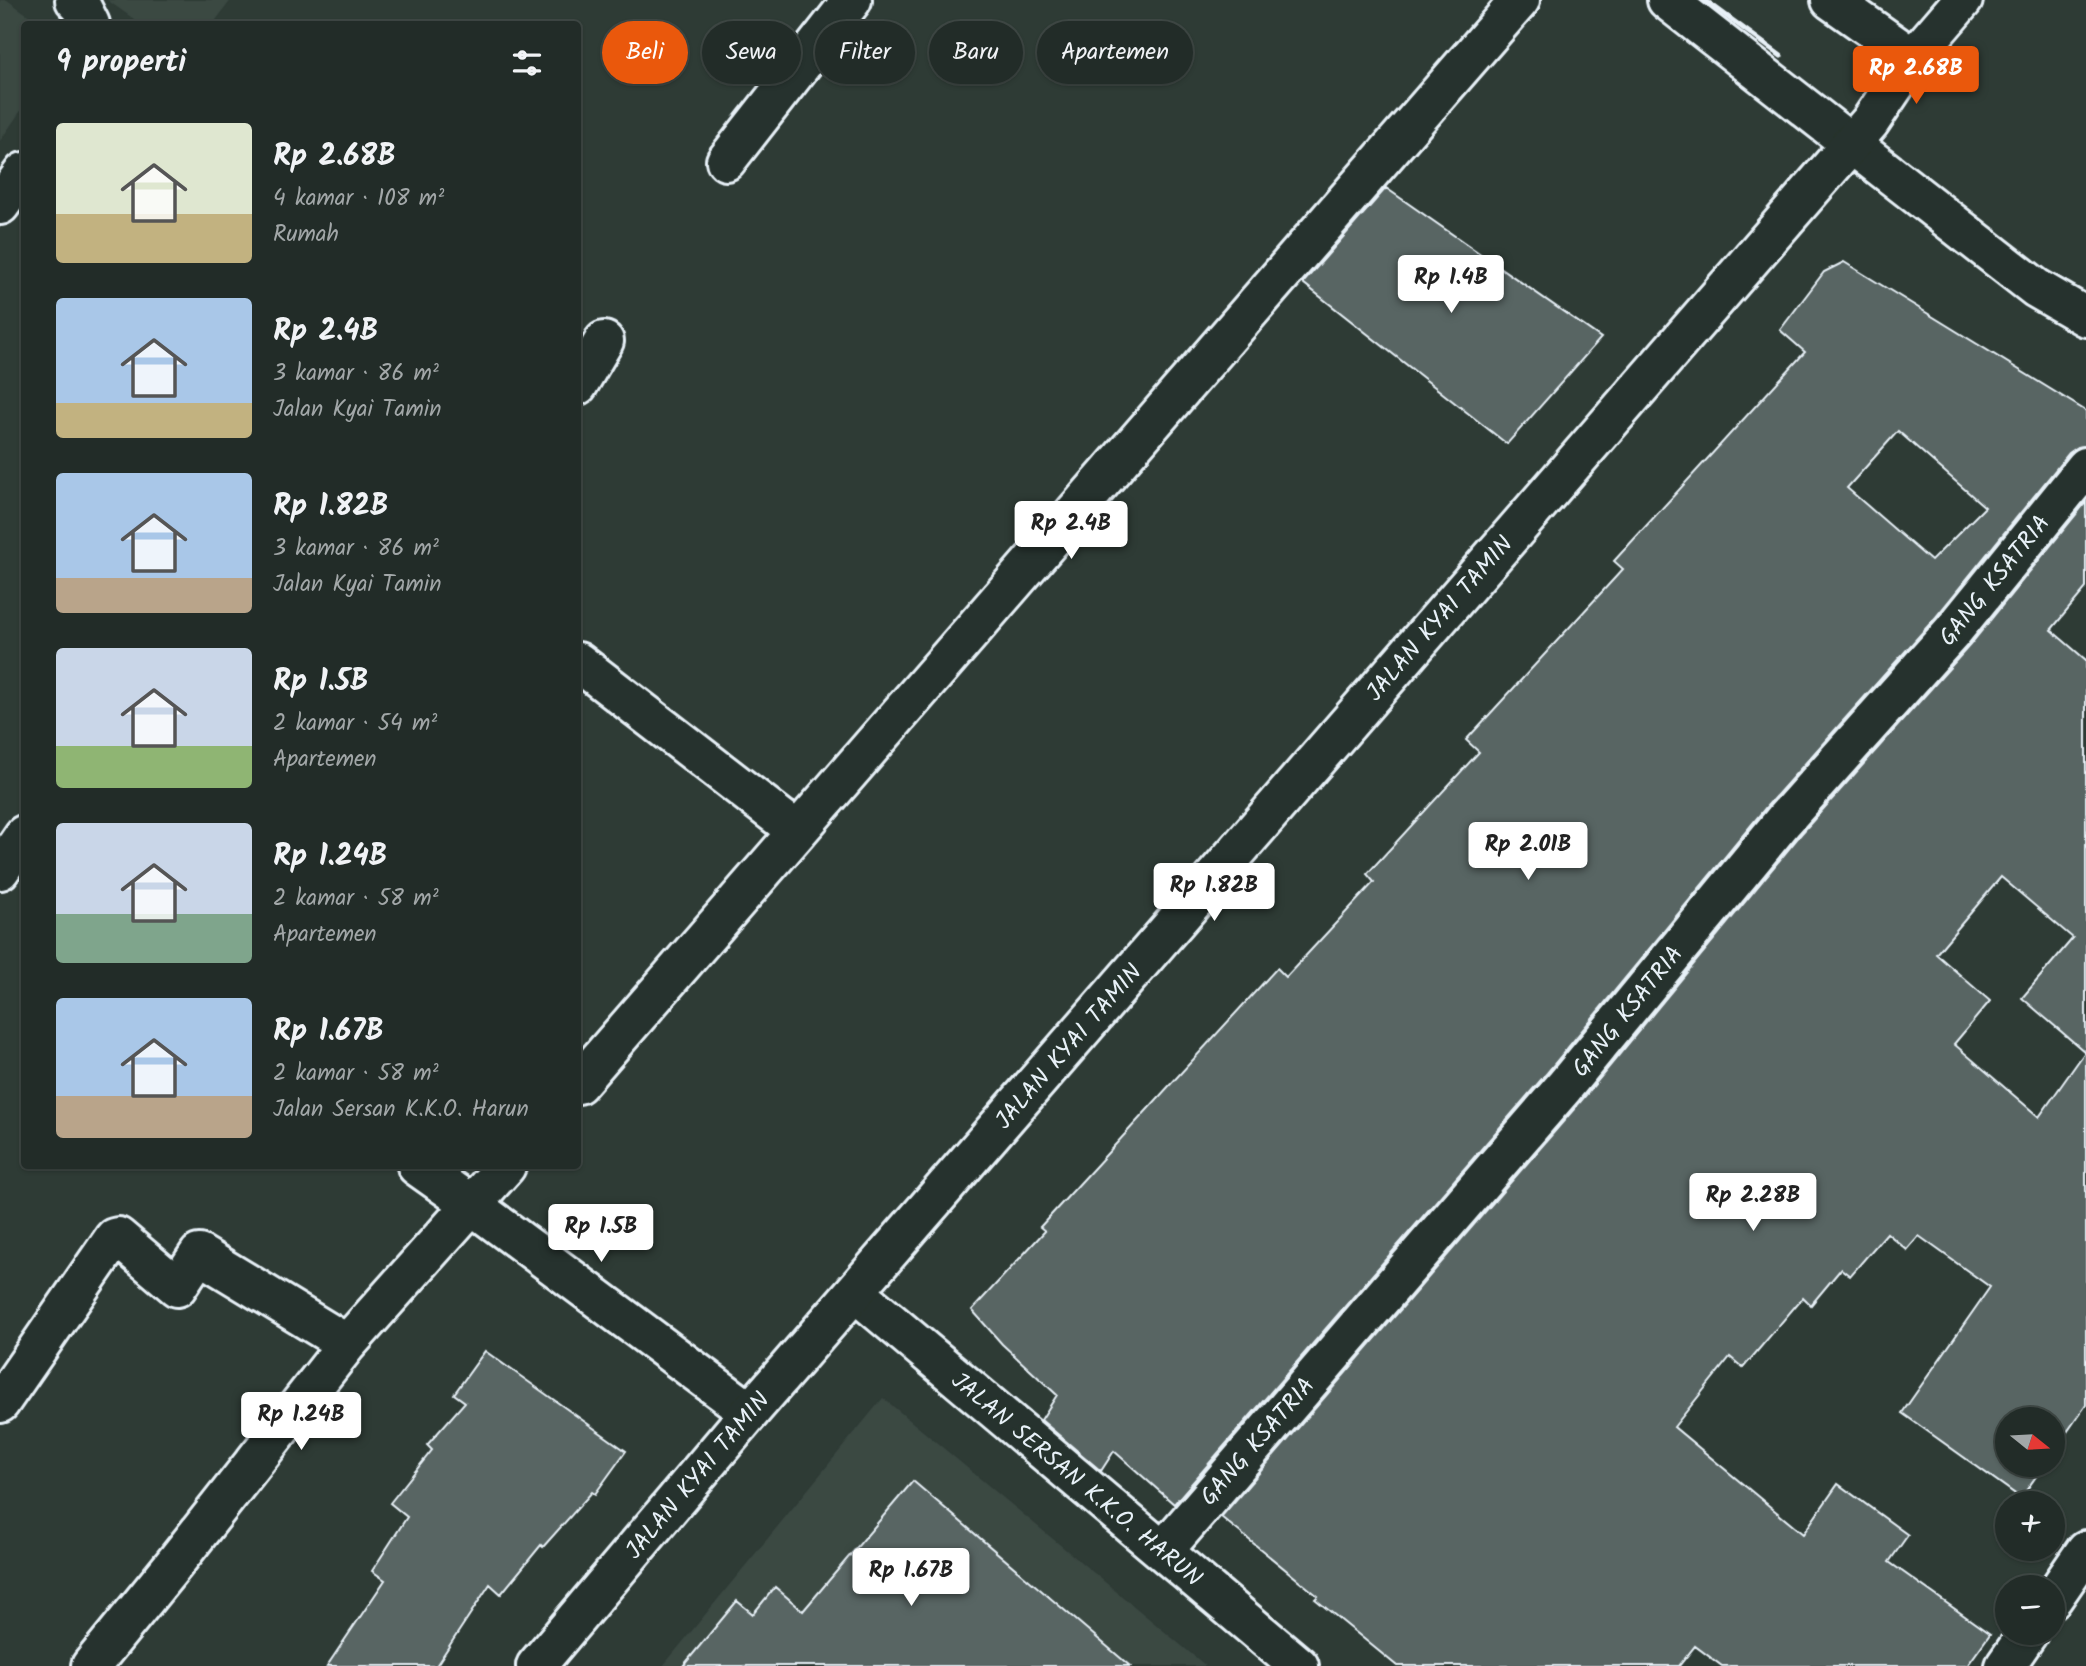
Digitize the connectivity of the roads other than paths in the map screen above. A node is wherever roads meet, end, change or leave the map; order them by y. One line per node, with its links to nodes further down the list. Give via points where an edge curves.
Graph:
1 (75, 0): 7 (street)
2 (852, 0): 10 (street)
3 (1520, 0): 18 (street)
4 (1667, 0): 9 (street)
5 (1831, 0): 8 (street)
6 (1963, 0): 8 (street, JALAN KYAI TAMIN)
7 (88, 21)
8 (1913, 58): 9 (street, JALAN KYAI TAMIN, via 1871,122)
9 (1850, 144): 13 (street, via 2036,288); 26 (street, JALAN KYAI TAMIN)
10 (726, 161)
11 (21, 176): 12 (street)
12 (0, 205)
13 (2086, 317)
14 (604, 341): 15 (street)
15 (581, 380)
16 (2086, 467): 31 (street, GANG KSATRIA, via 1953,631 1784,820 1564,1087)
17 (581, 664): 18 (street)
18 (797, 831): 22 (street)
19 (21, 840): 20 (street)
20 (0, 871): 21 (street)
21 (21, 887)
22 (581, 1081)
23 (420, 1169): 25 (street)
24 (503, 1169): 25 (street)
25 (472, 1205): 27 (street); 29 (street)
26 (855, 1292): 29 (street, JALAN KYAI TAMIN); 31 (street, JALAN SERSAN K.K.O. HARUN)
27 (348, 1344): 28 (street, via 199,1254 177,1287 118,1237); 34 (street)
28 (0, 1404)
29 (750, 1412): 35 (street, JALAN KYAI TAMIN)
30 (2086, 1550): 32 (street)
31 (1163, 1551): 36 (street, JALAN SERSAN K.K.O. HARUN)
32 (2065, 1581)
33 (2020, 1645): 37 (street)
34 (91, 1666)
35 (536, 1666)
36 (1299, 1666)
37 (2005, 1666)

